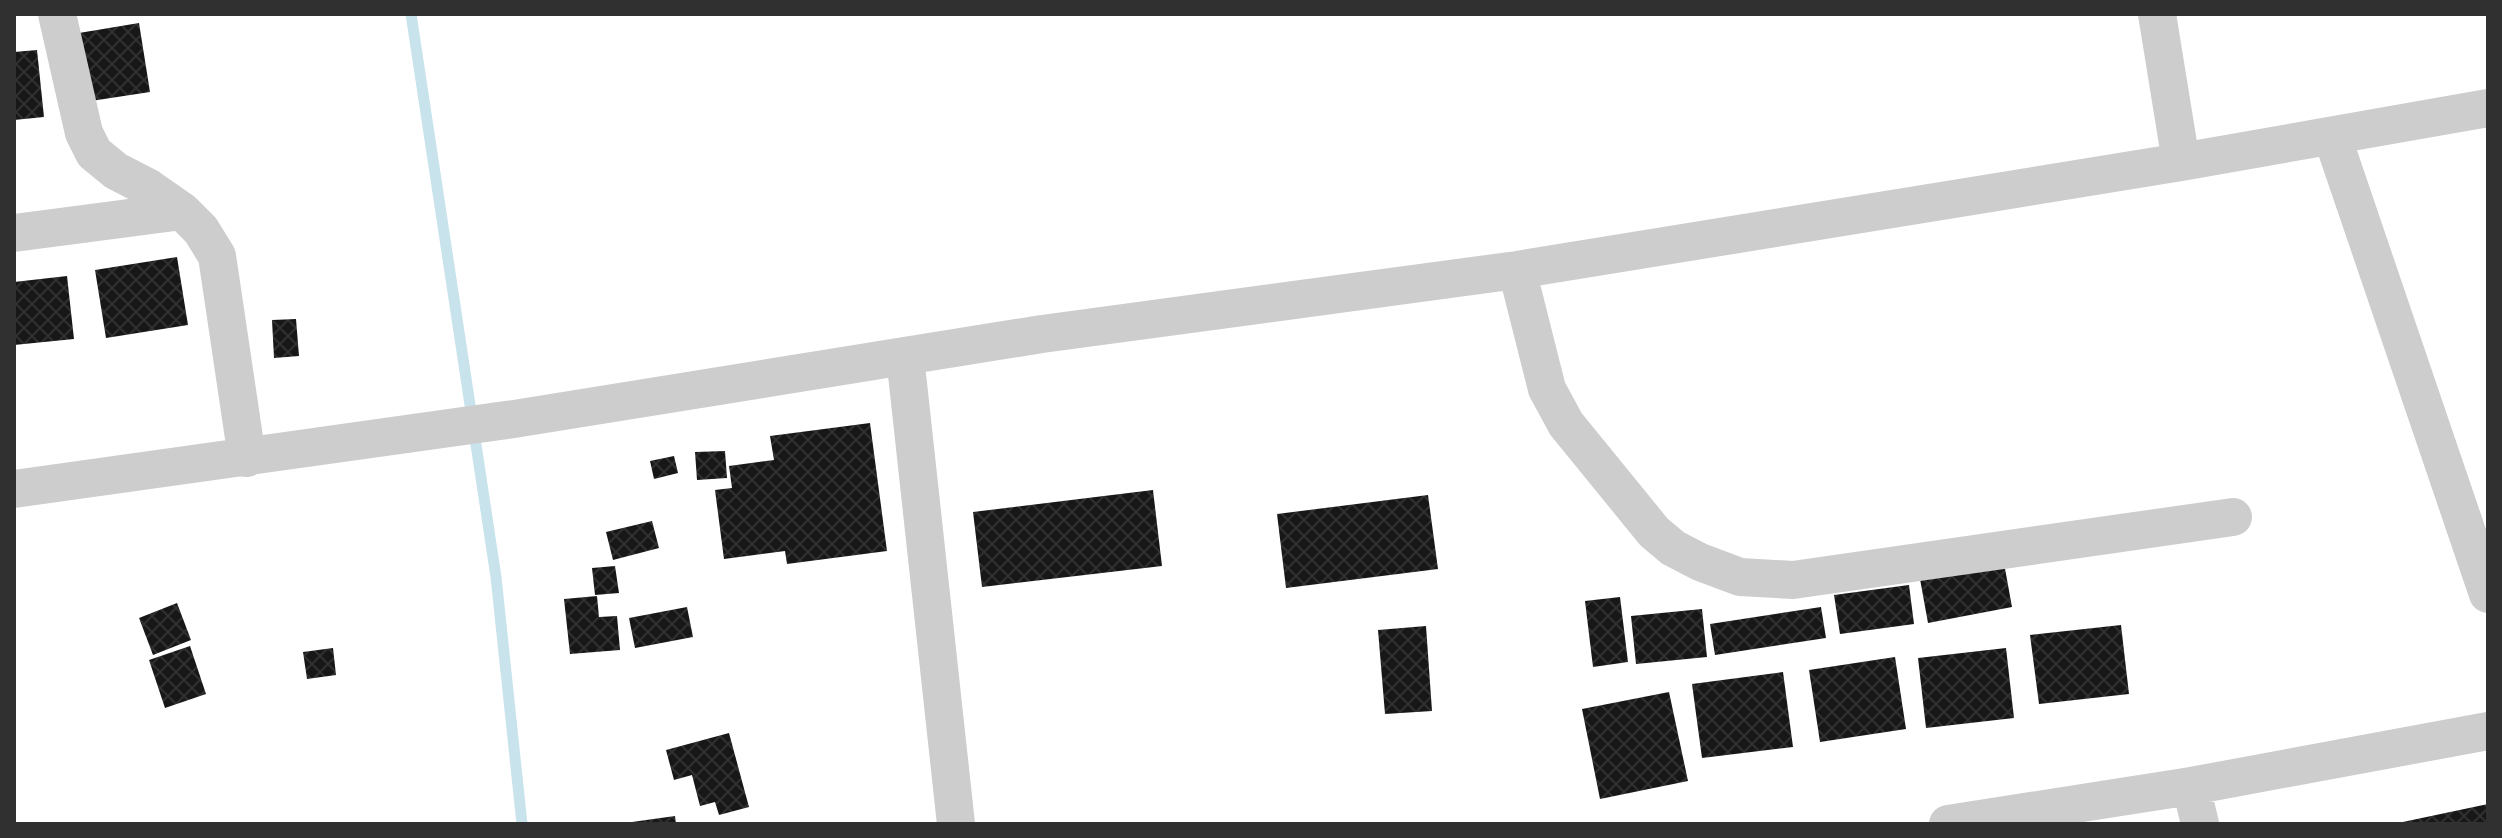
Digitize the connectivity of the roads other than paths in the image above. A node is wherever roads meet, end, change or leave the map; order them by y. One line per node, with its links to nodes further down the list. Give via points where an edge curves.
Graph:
1 (57, 14): 6 (street, via 84,133 94,153)
2 (2157, 14): 5 (street)
3 (2488, 108): 4 (street)
4 (2332, 136): 5 (street); 13 (street)
5 (2181, 162): 8 (street)
6 (182, 211): 7 (street); 10 (street, via 217,256)
7 (14, 233)
8 (1517, 270): 9 (street); 12 (street, via 1547,389 1566,424 1654,532 1673,548 1740,577 1793,580)
9 (905, 356): 10 (street); 16 (street)
10 (247, 458): 11 (street)
11 (14, 489)
12 (2233, 517)
13 (2488, 594)
14 (2488, 731): 15 (street)
15 (2191, 786): 17 (street); 18 (street)
16 (956, 824)
17 (1948, 824)
18 (2200, 824)

